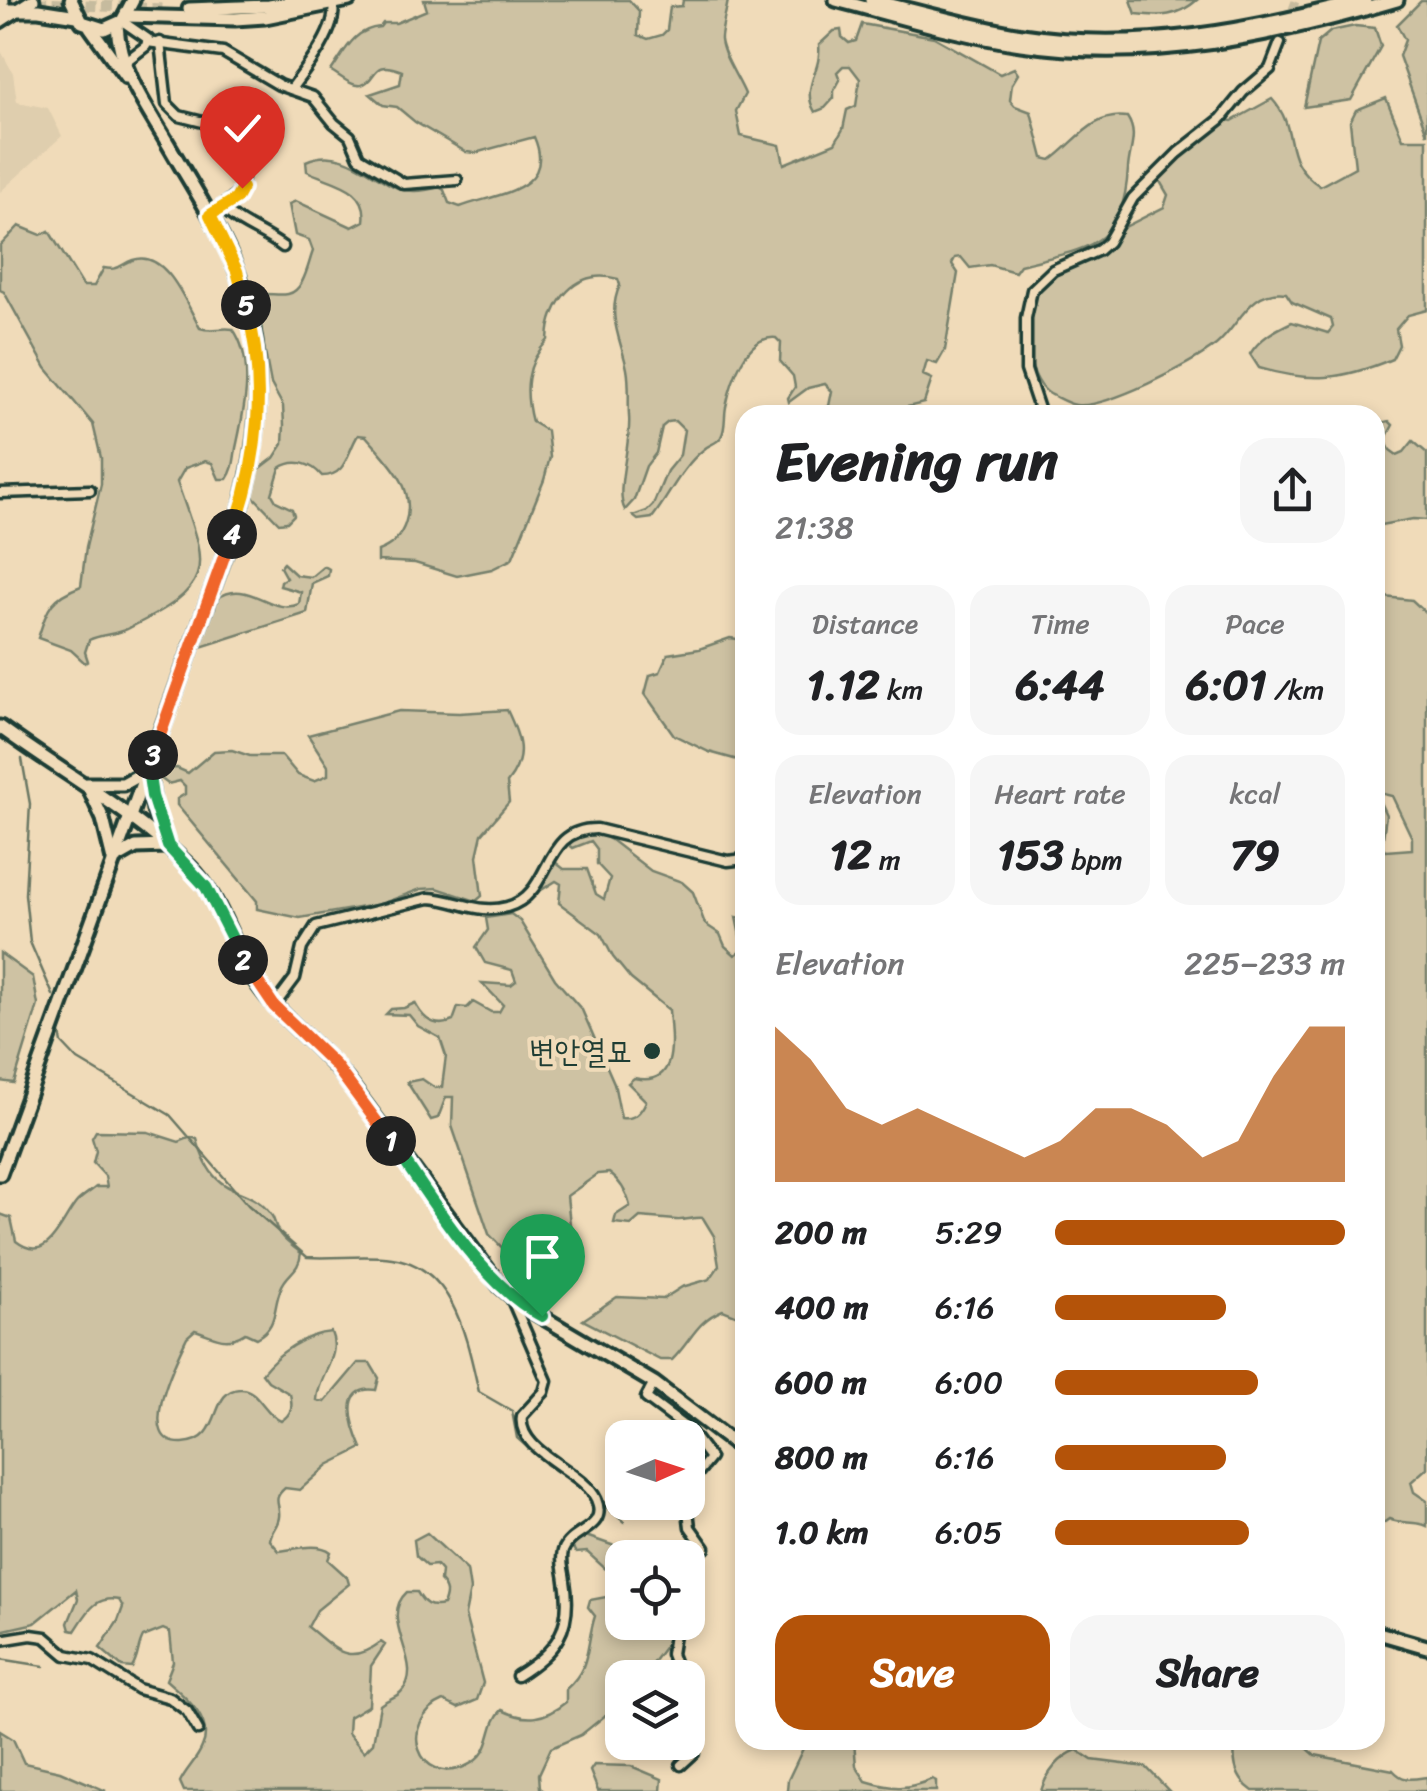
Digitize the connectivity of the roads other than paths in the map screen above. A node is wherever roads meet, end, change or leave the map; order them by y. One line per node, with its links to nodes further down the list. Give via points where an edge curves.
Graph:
1 (33, 0): 11 (main road)
2 (71, 0): 14 (main road)
3 (133, 0): 16 (main road)
4 (310, 0): 12 (main road)
5 (350, 0): 10 (main road)
6 (836, 0): 9 (main road, via 1006,42 1102,51 1189,48 1263,36)
7 (872, 0): 8 (main road, via 1021,35 1130,42 1267,26)
8 (1365, 0)
9 (1397, 0)
10 (333, 5): 16 (main road, via 235,20); 23 (street, via 318,52)
11 (15, 9): 13 (main road); 14 (main road); 15 (main road)
12 (164, 9)
13 (0, 10)
14 (77, 16): 17 (main road)
15 (0, 21)
16 (122, 21): 17 (main road); 18 (street); 21 (main road)
17 (90, 26): 22 (main road)
18 (147, 42): 19 (street); 21 (street)
19 (160, 42): 23 (street, via 223,52); 25 (street, via 166,104 179,116 214,125 223,146 241,146 242,188)
20 (1280, 43): 28 (street, via 1270,69 1133,198 1108,242 1053,270 1032,290 1026,370)
21 (124, 62): 22 (main road)
22 (135, 88): 26 (main road)
23 (291, 89): 24 (street, via 314,97 360,157 382,173 404,184)
24 (457, 180)
25 (222, 206): 26 (street); 27 (street, via 236,222)
26 (210, 215): 32 (main road, via 237,271 252,324 254,444 238,519)
27 (283, 247)
28 (1038, 405)
29 (90, 490): 30 (street)
30 (0, 493)
31 (0, 727): 33 (main road)
32 (148, 770): 33 (main road, via 122,784); 34 (main road); 35 (main road)
33 (87, 784): 34 (main road); 36 (main road)
34 (130, 815): 35 (main road); 36 (main road)
35 (168, 846): 36 (main road, via 136,847); 38 (main road, via 206,887)
36 (113, 860): 39 (main road)
37 (735, 860): 38 (street, via 582,828 555,848 537,886 512,906 474,909 429,898 316,926 302,948 296,978)
38 (274, 1006): 40 (main road, via 335,1065)
39 (0, 1174)
40 (510, 1296): 41 (main road); 47 (street, via 546,1381 522,1416 522,1428 542,1453 586,1486 598,1508 593,1526 568,1541 562,1556 565,1620 558,1641)
41 (654, 1383): 42 (street, via 646,1398); 43 (main road)
42 (676, 1420)
43 (735, 1444)
44 (1385, 1635): 46 (main road)
45 (0, 1640): 48 (street, via 45,1637 66,1655 92,1660 138,1689 170,1698)
46 (1427, 1648)
47 (517, 1676)
48 (198, 1730)
49 (687, 1760): 50 (street)
50 (682, 1765)

